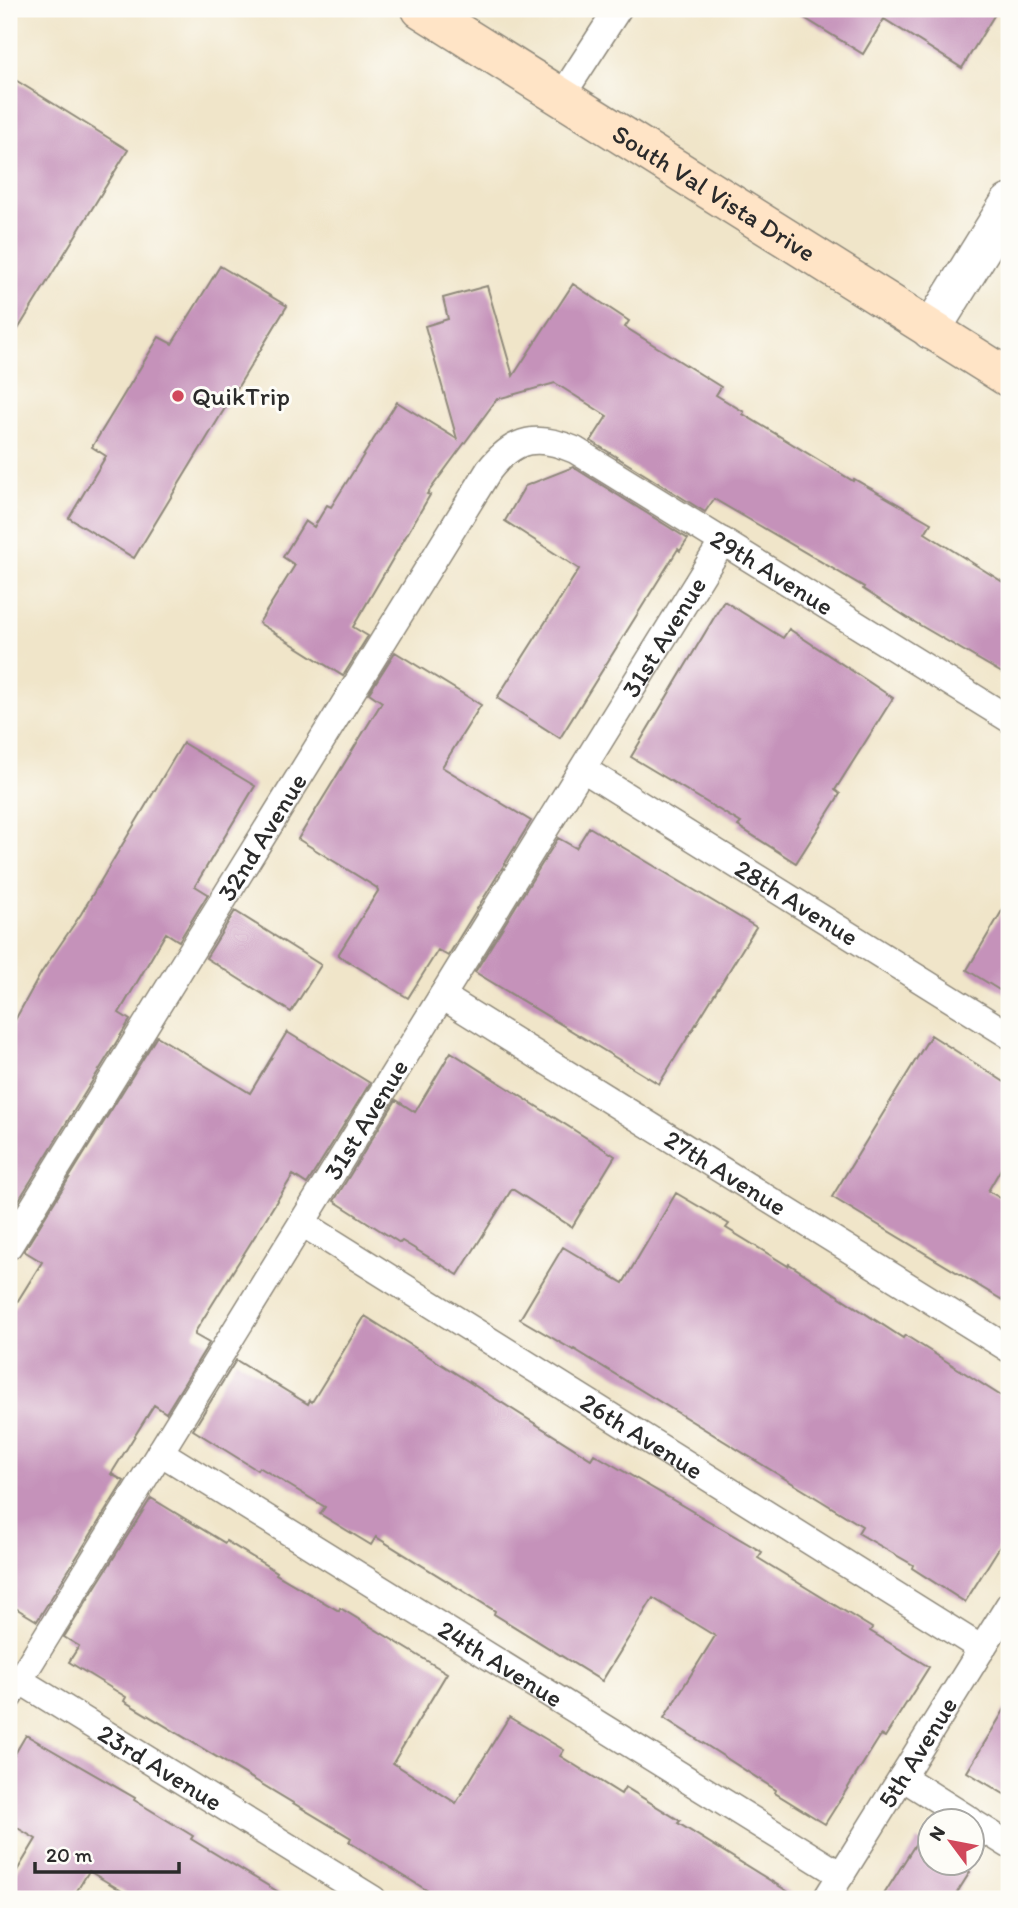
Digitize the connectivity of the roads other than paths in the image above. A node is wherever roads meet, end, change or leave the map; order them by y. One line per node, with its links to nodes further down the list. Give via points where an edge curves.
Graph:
1 (421, 9): 3 (main road, South Val Vista Drive)
2 (618, 9): 3 (lane)
3 (561, 97): 5 (main road, South Val Vista Drive)
4 (1009, 204): 5 (street)
5 (931, 330): 6 (main road, South Val Vista Drive)
6 (1009, 378)
7 (530, 440): 8 (lane, 29th Avenue, via 575,450); 14 (lane, 32nd Avenue, via 513,446 489,470)
8 (723, 541): 9 (lane, 29th Avenue); 10 (lane, 31st Avenue)
9 (1009, 719)
10 (583, 769): 11 (lane, 31st Avenue); 12 (lane, 28th Avenue)
11 (442, 996): 13 (lane, 31st Avenue); 15 (lane, 27th Avenue)
12 (1009, 1035)
13 (302, 1223): 16 (lane, 31st Avenue); 18 (lane, 26th Avenue)
14 (9, 1246)
15 (1009, 1349)
16 (160, 1452): 19 (lane, 31st Avenue); 24 (lane, 24th Avenue)
17 (1009, 1605): 18 (lane, 5th Avenue)
18 (982, 1648): 20 (lane, 5th Avenue)
19 (14, 1689): 25 (lane, 23rd Avenue)
20 (902, 1777): 21 (lane); 24 (lane, 5th Avenue)
21 (947, 1806)
22 (986, 1830): 23 (lane)
23 (1009, 1845)
24 (841, 1875): 26 (lane, 5th Avenue)
25 (373, 1899)
26 (826, 1899)

